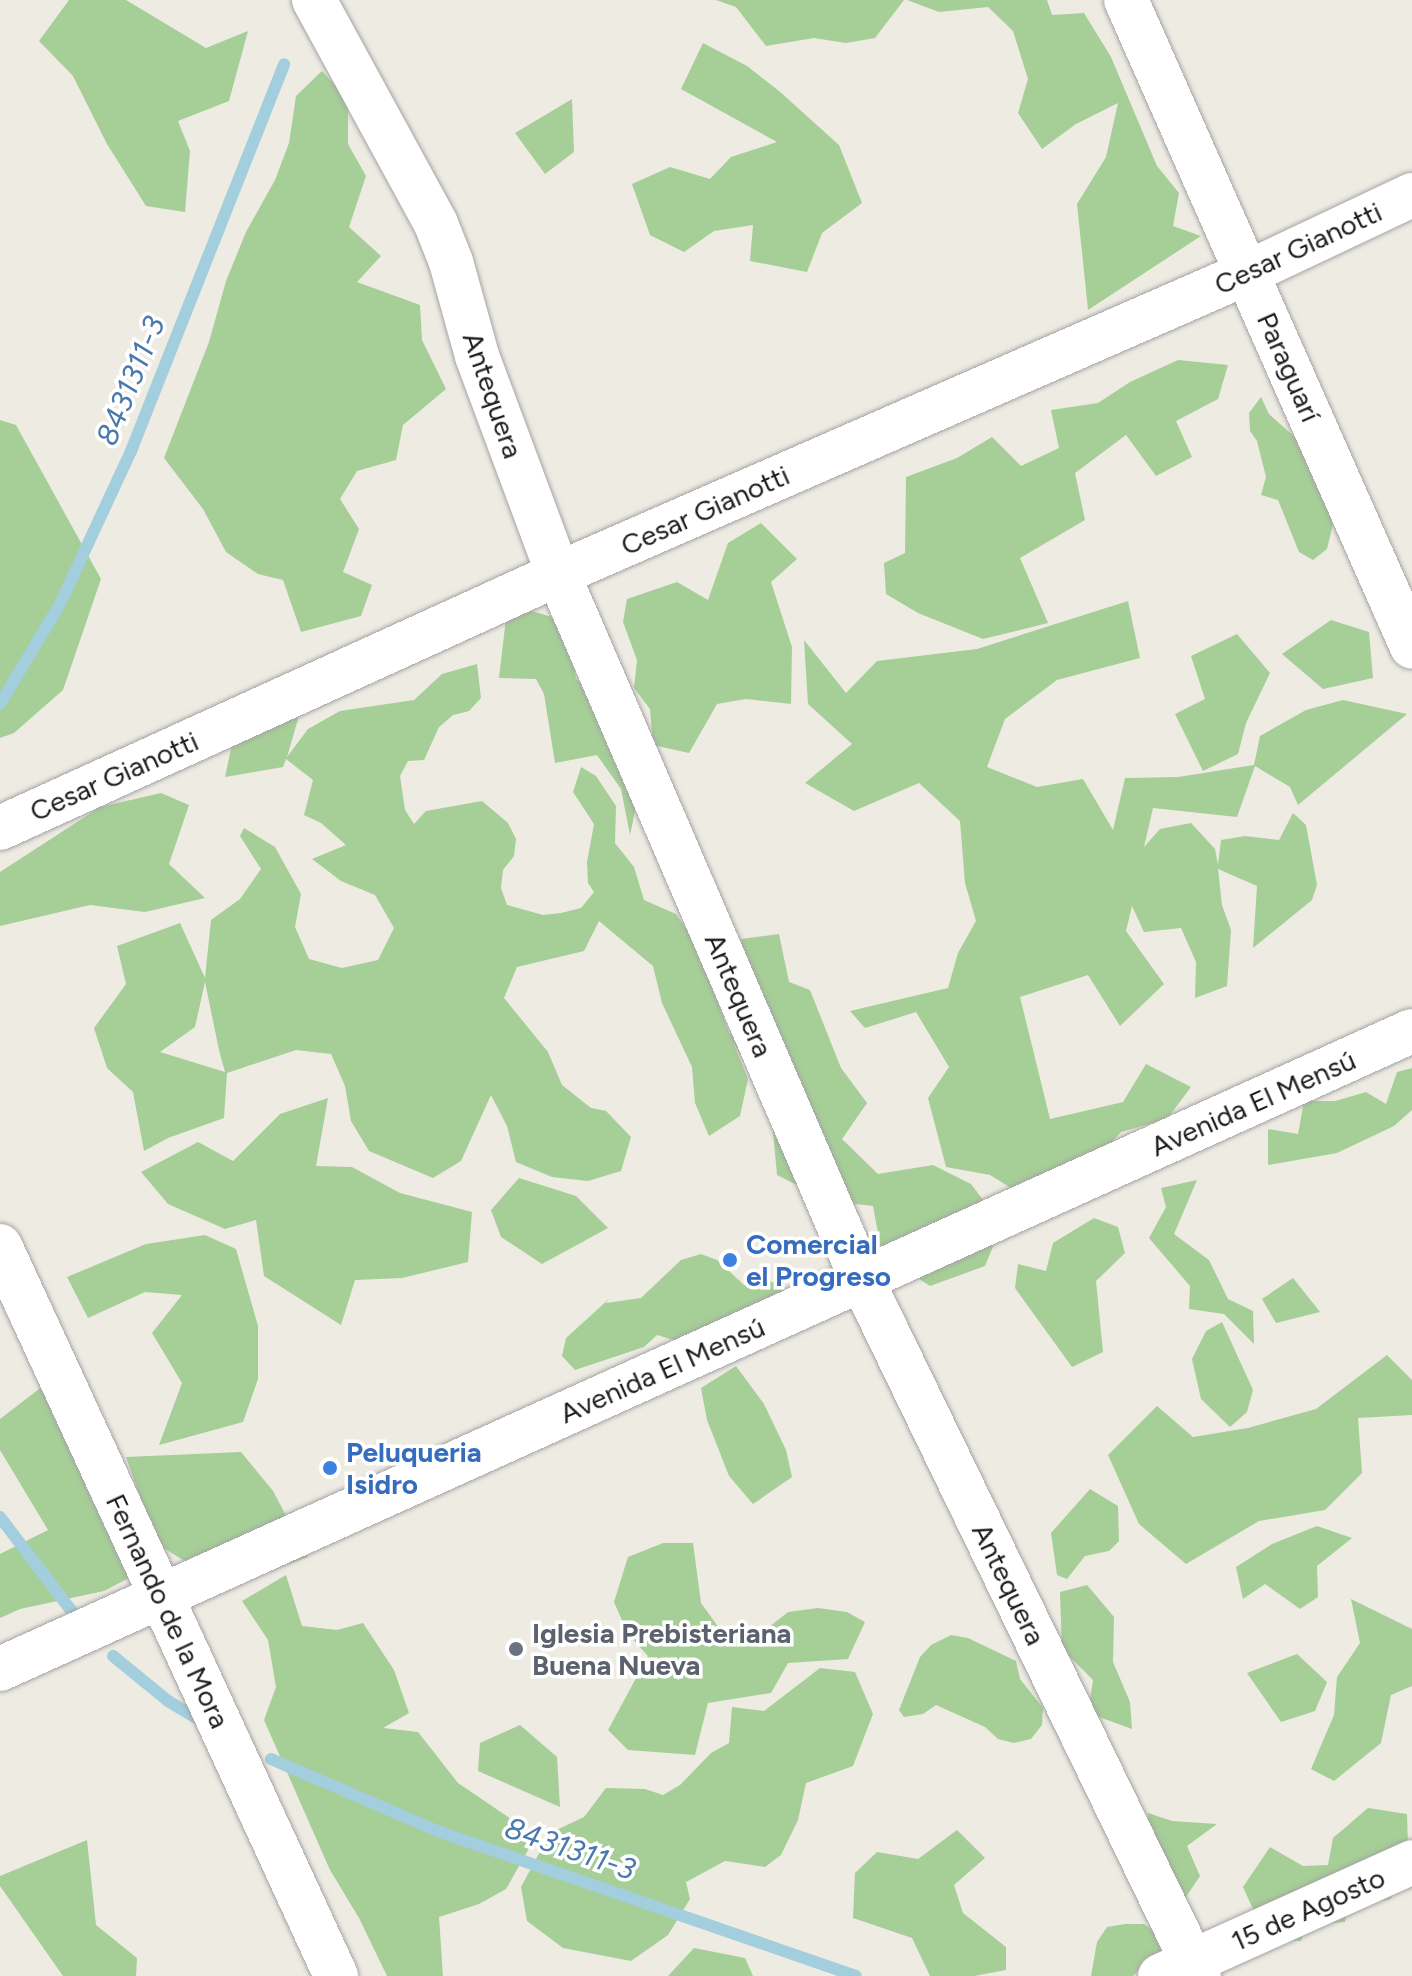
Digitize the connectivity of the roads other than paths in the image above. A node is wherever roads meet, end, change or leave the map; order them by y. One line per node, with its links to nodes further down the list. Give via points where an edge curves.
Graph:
1 (314, 0): 5 (street, Antequera, via 436,224 477,356)
2 (1126, 0): 4 (street, Paraguarí)
3 (1412, 195): 4 (street, Cesar Gianotti)
4 (1247, 273): 5 (street, Cesar Gianotti); 6 (street, Paraguarí)
5 (558, 574): 7 (street, Cesar Gianotti); 10 (street, Antequera)
6 (1412, 647)
7 (0, 828)
8 (1412, 1031): 10 (street, Avenida El Mensú)
9 (0, 1246): 11 (street, Fernando de la Mora)
10 (862, 1280): 11 (street, Avenida El Mensú); 14 (street, Antequera)
11 (161, 1596): 12 (street, Avenida El Mensú); 15 (street, Fernando de la Mora)
12 (0, 1669)
13 (1412, 1862): 14 (street, 15 de Agosto)
14 (1184, 1971)
15 (336, 1976)

